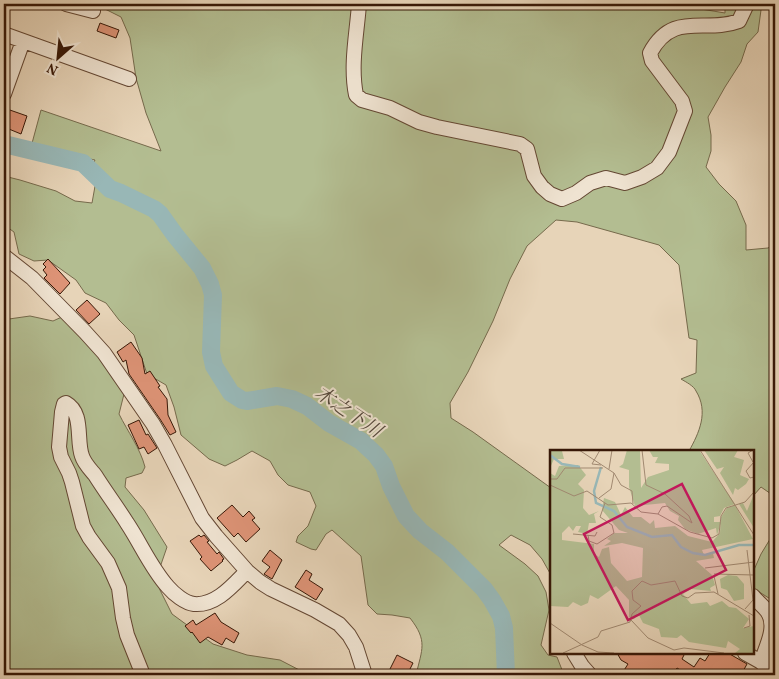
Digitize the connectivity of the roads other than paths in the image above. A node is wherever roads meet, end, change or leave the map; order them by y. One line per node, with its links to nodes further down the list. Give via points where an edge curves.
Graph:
1 (66, 4): 4 (street)
2 (359, 4): 3 (street, via 353,82 356,95 419,122 520,144 527,150 534,176 542,187 562,198 606,178 626,184 657,168 669,152 684,111 682,101 652,61 650,52 671,30 739,22)
3 (747, 4)
4 (93, 11)
5 (4, 34): 6 (street)
6 (22, 41): 7 (street); 8 (street)
7 (130, 79)
8 (4, 94)
9 (4, 256): 10 (street, via 32,278 104,353 153,424 202,518)
10 (247, 571): 15 (street, via 214,600 203,604 192,604 170,589 82,458 76,414 70,405 64,404 59,447 61,457 72,482 83,526 108,562 119,588 127,635); 16 (street, via 270,589 339,624 356,647)
11 (754, 597): 14 (street, via 768,612 771,621)
12 (574, 654): 17 (street)
13 (747, 654): 14 (street)
14 (761, 662): 18 (street)
15 (143, 675)
16 (366, 675)
17 (590, 675)
18 (774, 675)

